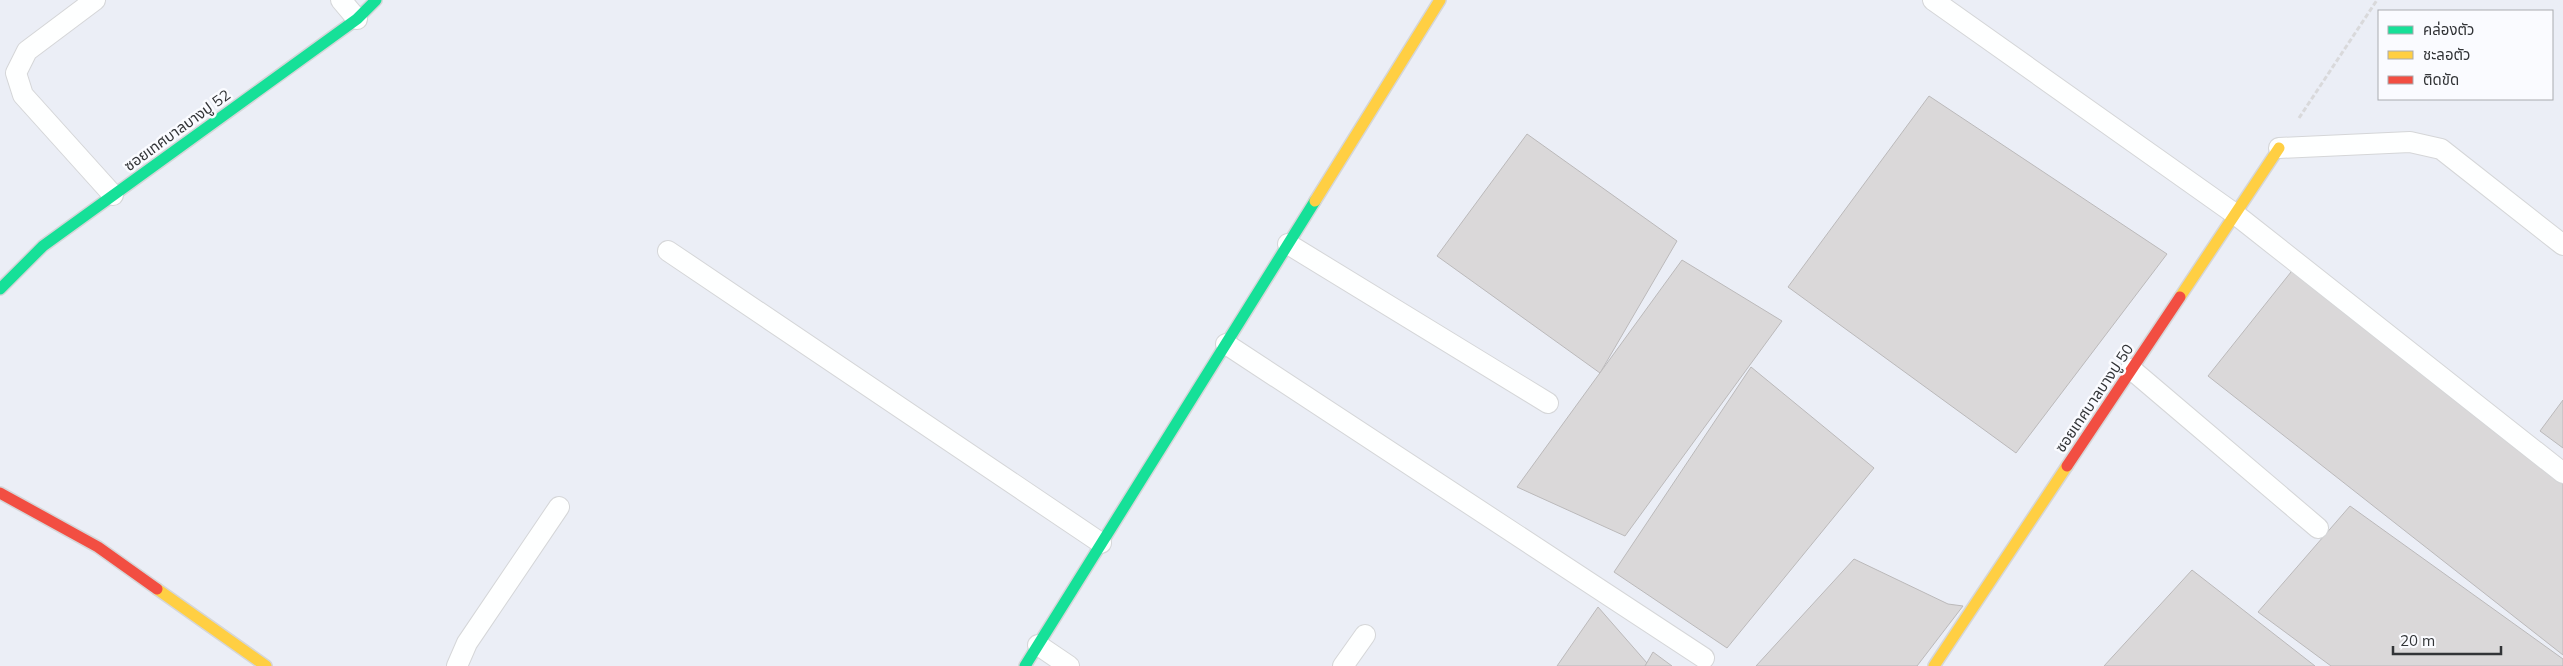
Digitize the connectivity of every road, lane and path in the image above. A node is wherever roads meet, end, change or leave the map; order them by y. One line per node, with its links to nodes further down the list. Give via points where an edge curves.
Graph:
1 (95, 0): 9 (lane, via 26,52 16,73 23,95)
2 (342, 0): 7 (lane)
3 (376, 0): 7 (street, ซอยเทศบาลบางปู 52)
4 (1440, 0): 11 (street)
5 (1933, 0): 10 (lane)
6 (2377, 0): 8 (path)
7 (357, 19): 9 (street, ซอยเทศบาลบางปู 52)
8 (2279, 148): 10 (street, ซอยเทศบาลบางปู 50); 12 (lane, via 2410,142 2441,149)
9 (113, 195): 14 (street, ซอยเทศบาลบางปู 52, via 43,246)
10 (2235, 214): 16 (street, ซอยเทศบาลบางปู 50); 18 (lane)
11 (1288, 244): 15 (street); 17 (lane)
12 (2563, 245)
13 (668, 251): 22 (lane)
14 (0, 289)
15 (1226, 344): 22 (street); 25 (lane)
16 (2131, 369): 21 (lane); 31 (street, ซอยเทศบาลบางปู 50)
17 (1548, 403)
18 (2563, 473)
19 (0, 493): 26 (street, via 98,547)
20 (559, 507): 27 (lane, via 467,643)
21 (2318, 528)
22 (1101, 543): 24 (street)
23 (1365, 635): 30 (lane)
24 (1038, 645): 28 (street); 29 (lane)
25 (1704, 658)
26 (266, 666)
27 (458, 666)
28 (1025, 666)
29 (1070, 666)
30 (1342, 666)
31 (1934, 666)

